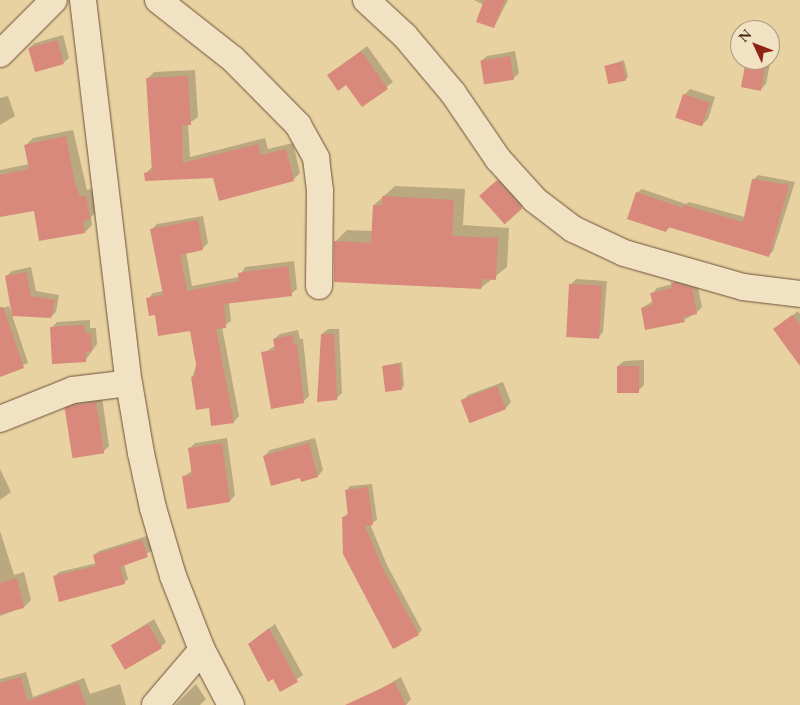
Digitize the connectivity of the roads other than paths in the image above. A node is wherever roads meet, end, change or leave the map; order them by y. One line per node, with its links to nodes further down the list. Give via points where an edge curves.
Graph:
1 (54, 0): 5 (street)
2 (83, 0): 8 (street)
3 (158, 0): 6 (street, via 233,59 298,125 316,158 320,191)
4 (366, 0): 7 (street, via 406,36 498,159 535,200 573,229 624,253 743,287)
5 (0, 54)
6 (319, 286)
7 (800, 294)
8 (129, 383): 9 (street, via 72,390); 10 (street, via 153,508 173,576)
9 (0, 419)
10 (202, 650): 11 (street); 12 (street)
11 (155, 705)
12 (231, 705)

